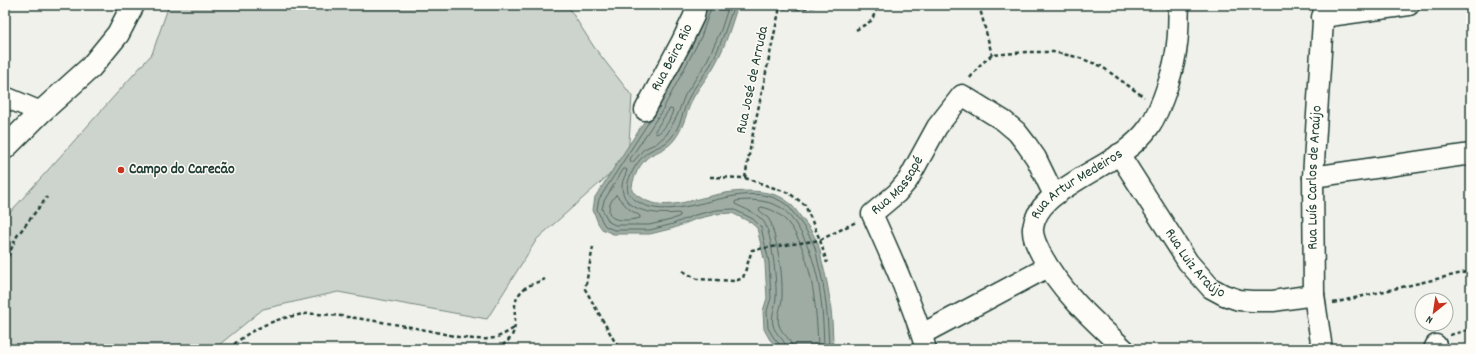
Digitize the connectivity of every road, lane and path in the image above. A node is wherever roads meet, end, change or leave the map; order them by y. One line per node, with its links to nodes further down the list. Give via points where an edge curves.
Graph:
1 (133, 5): 17 (main road, via 118,34 91,67)
2 (696, 5): 15 (street, Rua Beira Rio, via 694,16 681,43)
3 (776, 5): 9 (path)
4 (824, 5): 9 (path, Rua José de Arruda)
5 (879, 5): 11 (path, via 871,21)
6 (979, 5): 12 (path)
7 (1179, 5): 16 (street, Rua Artur Medeiros, via 1177,45 1169,81)
8 (1409, 5): 10 (street)
9 (780, 7): 23 (path, Rua José de Arruda)
10 (1323, 11): 22 (street, Rua Luís Carlos de Araújo)
11 (856, 30)
12 (992, 55): 13 (path, via 971,75); 16 (path, via 1053,52 1077,57 1101,66 1148,99)
13 (962, 95): 24 (street, via 1017,132 1036,158); 26 (street, Rua Massapé, via 937,127 908,180)
14 (5, 97): 17 (street)
15 (645, 110)
16 (1158, 110): 19 (street, Rua Artur Medeiros, via 1149,127)
17 (41, 112): 18 (main road)
18 (5, 148)
19 (1119, 154): 24 (street, Rua Artur Medeiros); 35 (street, Rua Luiz Araújo, via 1188,262 1211,288 1239,300)
20 (1471, 154): 22 (street)
21 (710, 177): 23 (path)
22 (1313, 177): 35 (street, Rua Luís Carlos de Araújo)
23 (745, 178): 27 (path, via 789,193 805,205)
24 (1054, 195): 31 (street, Rua Artur Medeiros, via 1040,211 1033,228 1035,242)
25 (47, 197): 29 (path, via 17,236)
26 (872, 214): 27 (path); 37 (street, Rua Massapé)
27 (820, 240): 30 (path); 32 (path, via 752,250 744,278 735,281 697,279)
28 (593, 247): 40 (path, via 586,289)
29 (5, 263)
30 (826, 263)
31 (1048, 267): 37 (street); 41 (street, Rua Artur Medeiros, via 1074,302)
32 (683, 271)
33 (1471, 271): 35 (path)
34 (545, 279): 36 (path, via 526,288 517,297)
35 (1314, 301): 42 (street, Rua Luís Carlos de Araújo)
36 (516, 327): 38 (path, via 494,338 480,338 380,321 300,314 278,319 258,328 239,339); 39 (path, via 507,342)
37 (924, 341)
38 (229, 349)
39 (496, 349)
40 (619, 349)
41 (1124, 349)
42 (1322, 349)

